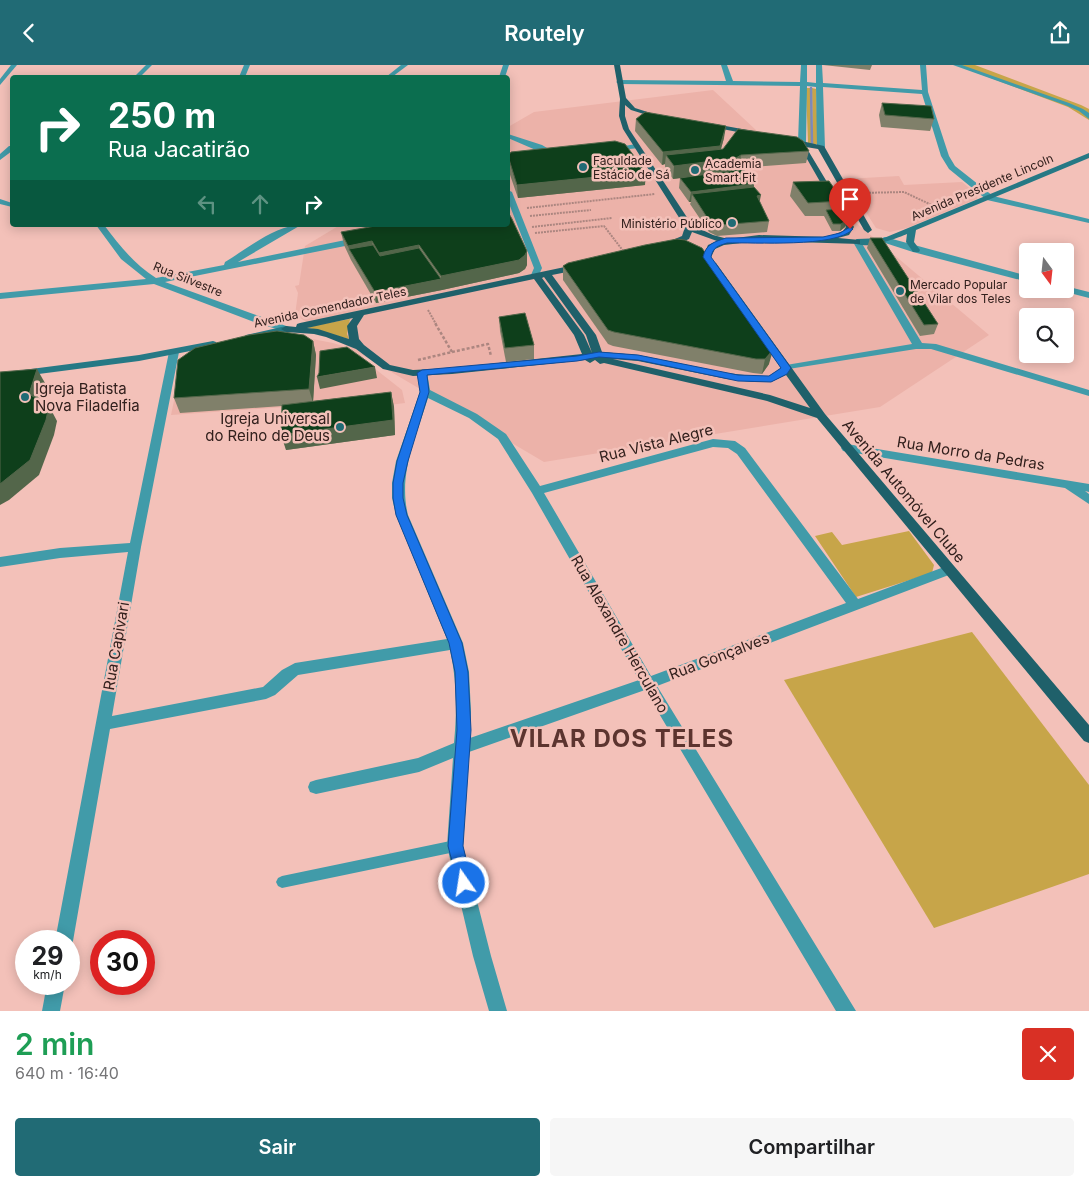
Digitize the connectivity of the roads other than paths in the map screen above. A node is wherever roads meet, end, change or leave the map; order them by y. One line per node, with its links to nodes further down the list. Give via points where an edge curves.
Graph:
1 (14, 65): 16 (street)
2 (150, 65): 13 (street)
3 (389, 65): 12 (street)
4 (405, 65): 12 (street)
5 (617, 65): 17 (main road)
6 (724, 65): 18 (street)
7 (804, 65): 19 (street)
8 (819, 65): 21 (street)
9 (923, 65): 22 (street)
10 (956, 65): 20 (street)
11 (977, 65): 15 (street)
12 (398, 70): 14 (street)
13 (139, 75)
14 (392, 75)
15 (1021, 81): 20 (street); 24 (street)
16 (1, 82)
17 (619, 82): 18 (street); 23 (main road)
18 (730, 83): 19 (street)
19 (804, 84): 21 (street); 33 (street)
20 (1012, 84): 25 (street, via 1075,107)
21 (818, 85): 22 (street); 37 (street)
22 (925, 92): 44 (street, via 948,162)
23 (622, 99): 26 (main road, via 637,111 667,120); 29 (main road)
24 (1089, 106)
25 (1089, 117)
26 (641, 120)
27 (633, 123): 29 (main road)
28 (705, 127): 31 (main road)
29 (626, 129): 34 (main road)
30 (510, 136): 39 (street)
31 (762, 138)
32 (784, 142): 33 (main road)
33 (803, 145): 37 (main road); 53 (main road, via 850,227 846,233)
34 (636, 146): 36 (street); 50 (main road)
35 (10, 150): 41 (street)
36 (600, 150)
37 (821, 150): 54 (main road, via 868,230)
38 (564, 154): 39 (street)
39 (555, 155): 42 (street)
40 (1089, 155): 44 (main road, Avenida Presidente Lincoln)
41 (0, 158)
42 (536, 158)
43 (510, 197): 45 (street)
44 (990, 198): 47 (street); 51 (main road, Avenida Presidente Lincoln)
45 (517, 214): 46 (street); 63 (street)
46 (510, 216)
47 (1089, 221)
48 (102, 227): 65 (street, Rua Silvestre, via 124,257)
49 (293, 227): 62 (street)
50 (689, 227): 55 (main road); 57 (main road, via 686,237 659,249)
51 (912, 231): 54 (main road, Avenida Presidente Lincoln); 58 (main road, via 910,242)
52 (373, 237): 62 (street)
53 (823, 239): 55 (main road); 56 (main road)
54 (885, 240): 56 (main road); 58 (street)
55 (726, 241): 60 (main road, via 711,247)
56 (857, 242): 71 (street, via 917,342)
57 (684, 249)
58 (916, 250): 64 (street)
59 (696, 252): 60 (main road)
60 (707, 257): 75 (main road, Avenida Automóvel Clube)
61 (589, 264): 63 (main road, Avenida Comendador Teles)
62 (222, 268): 65 (street)
63 (540, 272): 69 (main road, Avenida Comendador Teles); 74 (main road)
64 (1019, 277)
65 (155, 281): 67 (street, via 96,289); 70 (street, Rua Silvestre)
66 (1074, 291): 68 (street)
67 (0, 295)
68 (1089, 295)
69 (361, 313): 70 (main road, Avenida Comendador Teles); 72 (main road, via 352,326 354,339)
70 (286, 329): 72 (main road, via 315,331); 73 (main road, Avenida Comendador Teles)
71 (916, 346): 75 (street); 81 (street, via 941,348)
72 (360, 347): 76 (main road, via 387,367)
73 (174, 352): 77 (main road, Avenida Comendador Teles); 88 (street, Rua Capivari)
74 (594, 358): 76 (main road); 78 (main road, via 638,358); 80 (main road)
75 (786, 368): 78 (main road, via 771,379); 82 (main road, Avenida Automóvel Clube)
76 (422, 373): 79 (street)
77 (0, 376)
78 (746, 379): 80 (main road)
79 (425, 392): 86 (street, Rua Alexandre Herculano, via 473,416 502,437); 92 (street, via 402,461 398,498 402,515)
80 (747, 393): 82 (main road)
81 (1089, 393)
82 (821, 416): 83 (main road, Avenida Automóvel Clube)
83 (847, 448): 84 (street, Rua Morro da Pedras); 90 (main road, Avenida Automóvel Clube)
84 (1066, 484): 85 (street, Rua Morro da Pedras); 87 (street)
85 (1089, 488)
86 (537, 491): 91 (street, Rua Vista Alegre, via 713,443 731,444 741,451); 93 (street, Rua Alexandre Herculano)
87 (1089, 500)
88 (135, 547): 89 (street); 94 (street, Rua Capivari)
89 (0, 562)
90 (949, 570): 91 (street, Rua Gonçalves); 95 (main road, Avenida Automóvel Clube)
91 (854, 604): 93 (street, Rua Gonçalves)
92 (456, 643): 94 (street, via 295,669 266,693); 96 (street, via 464,690)
93 (648, 683): 96 (street, Rua Gonçalves); 104 (street, Rua Alexandre Herculano)
94 (102, 724): 100 (street, Rua Capivari)
95 (1089, 736)
96 (463, 747): 97 (street, Rua Gonçalves, via 420,765); 98 (street)
97 (316, 787)
98 (456, 846): 99 (lane); 103 (street)
99 (282, 882)
100 (66, 930)
101 (54, 995): 102 (street)
102 (51, 1011)
103 (498, 1011)
104 (847, 1011)

